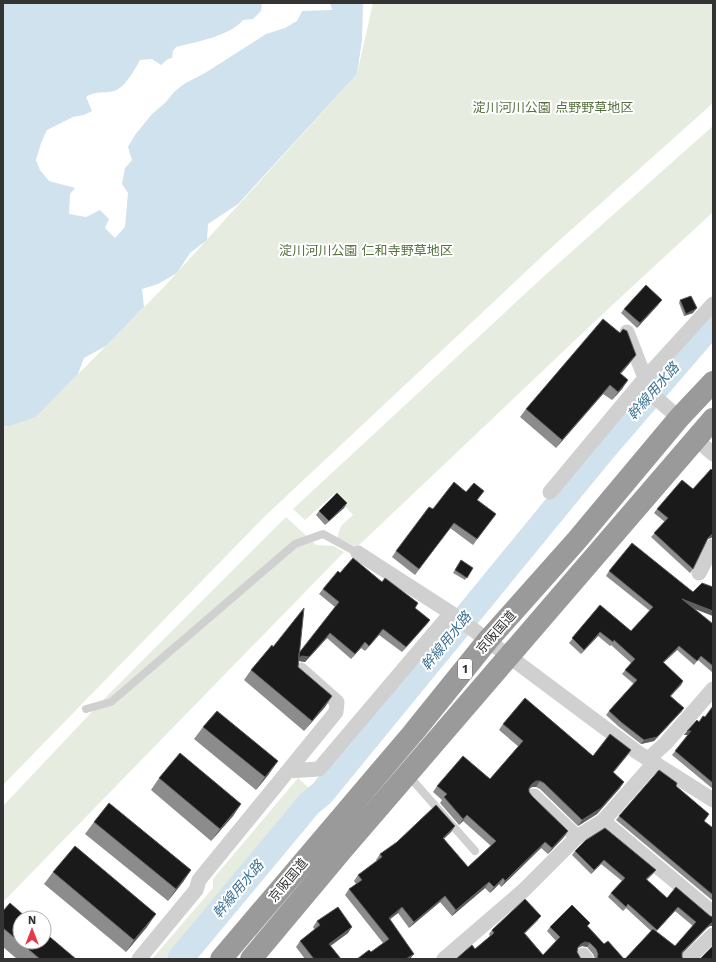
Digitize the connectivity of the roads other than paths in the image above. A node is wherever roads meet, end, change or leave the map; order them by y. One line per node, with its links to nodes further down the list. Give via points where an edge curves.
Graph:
1 (713, 304): 3 (street)
2 (627, 332): 3 (street)
3 (643, 381): 5 (street); 9 (street)
4 (713, 382): 5 (highway, 京阪国道 / 1)
5 (672, 412): 14 (highway, 京阪国道 / 1, via 577,540)
6 (713, 419): 7 (highway, 京阪国道 / 1)
7 (696, 439): 8 (street); 15 (highway, 京阪国道 / 1)
8 (713, 454)
9 (550, 492)
10 (713, 546): 12 (street)
11 (358, 553): 13 (street); 18 (lane, via 323,534 295,544 111,702)
12 (699, 573)
13 (453, 614): 14 (street); 20 (street, via 319,769)
14 (480, 634): 15 (street); 30 (highway, 京阪国道 / 1, via 413,733)
15 (510, 656): 19 (street); 21 (highway, 京阪国道 / 1)
16 (301, 670): 20 (street, via 337,702 336,712)
17 (713, 689): 19 (street)
18 (86, 709)
19 (651, 761): 23 (street); 24 (street)
20 (288, 771): 29 (street, via 199,880 196,890)
21 (408, 774): 26 (lane); 31 (highway, 京阪国道 / 1)
22 (534, 796): 25 (street)
23 (713, 800)
24 (603, 821): 25 (street); 27 (street)
25 (577, 837): 32 (street, via 524,890)
26 (475, 851)
27 (713, 913)
28 (713, 935): 33 (street)
29 (139, 959)
30 (221, 959)
31 (251, 959)
32 (444, 959)
33 (688, 959)

